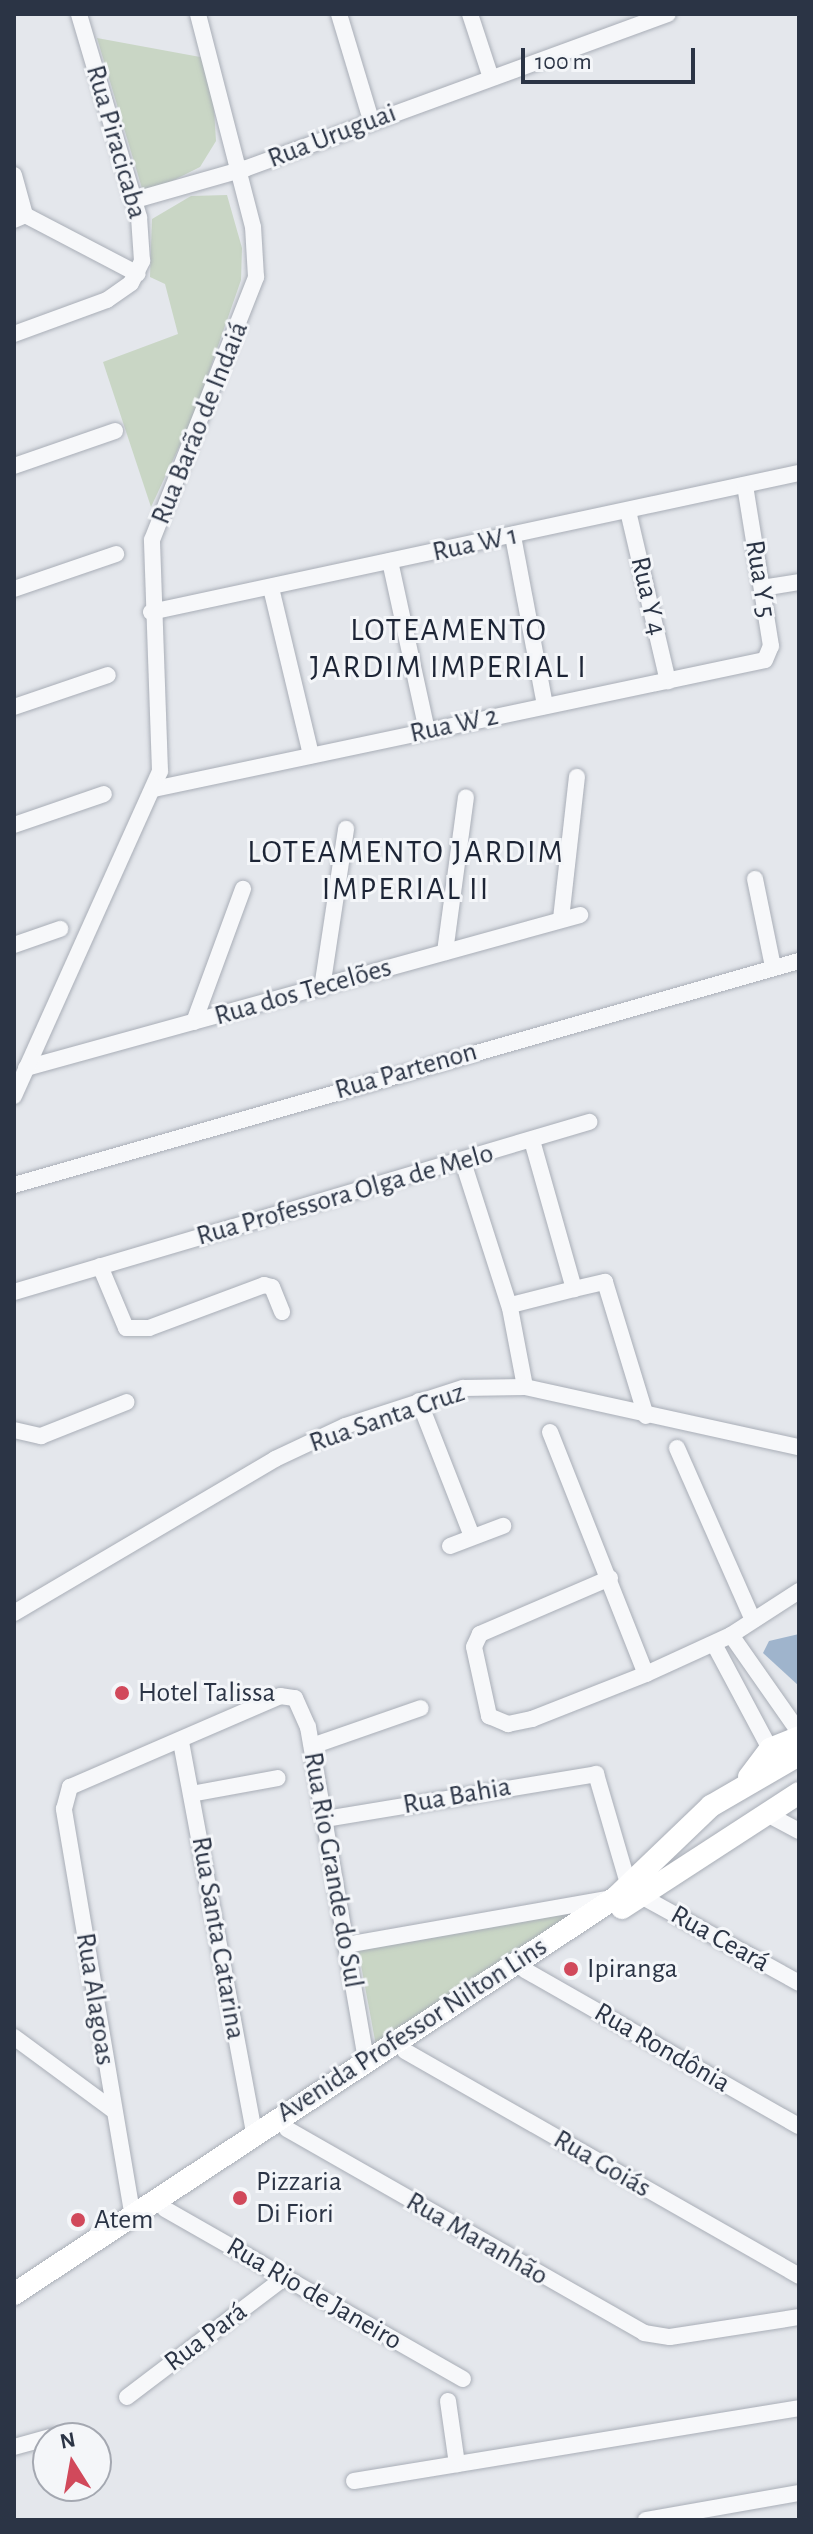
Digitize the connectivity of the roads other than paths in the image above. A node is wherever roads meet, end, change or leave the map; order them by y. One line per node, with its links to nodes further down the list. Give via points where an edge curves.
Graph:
1 (79, 14): 10 (street, Rua Piracicaba)
2 (198, 14): 8 (street, Rua Barão de Indaiá)
3 (339, 14): 7 (street)
4 (470, 14): 6 (street)
5 (668, 14): 6 (street, Rua Uruguai)
6 (491, 78): 7 (street, Rua Uruguai)
7 (371, 120): 8 (street, Rua Uruguai)
8 (237, 171): 10 (street, Rua Uruguai); 26 (street, Rua Barão de Indaiá, via 253,227 256,277 162,509 149,562)
9 (14, 175): 11 (street)
10 (137, 208): 12 (street, Rua Piracicaba)
11 (20, 218): 12 (street)
12 (138, 274): 13 (street, via 107,300)
13 (14, 334)
14 (115, 431): 15 (street)
15 (14, 466)
16 (799, 473): 17 (street, Rua W 1)
17 (745, 485): 18 (street, Rua W 1); 24 (street, Rua Y 5)
18 (628, 511): 19 (street, Rua W 1); 29 (street, Rua Y 4)
19 (513, 536): 21 (street, Rua W 1); 30 (street)
20 (116, 554): 25 (street)
21 (390, 561): 23 (street, Rua W 1); 32 (street)
22 (799, 582): 24 (street)
23 (271, 588): 26 (street, Rua W 1); 33 (street)
24 (762, 588): 27 (street, Rua Y 5, via 771,652)
25 (14, 589)
26 (151, 612): 35 (street, Rua Barão de Indaiá, via 164,735)
27 (755, 663): 29 (street, Rua W 2)
28 (108, 675): 31 (street)
29 (668, 681): 30 (street, Rua W 2)
30 (545, 706): 32 (street, Rua W 2)
31 (14, 707)
32 (427, 731): 33 (street, Rua W 2)
33 (311, 755): 35 (street, Rua W 2)
34 (577, 777): 43 (street)
35 (154, 789): 51 (street, Rua Barão de Indaiá)
36 (104, 794): 38 (street)
37 (466, 797): 46 (street)
38 (14, 825)
39 (346, 829): 49 (street)
40 (755, 879): 48 (street)
41 (243, 889): 50 (street)
42 (580, 915): 43 (street, Rua dos Tecelões)
43 (561, 919): 46 (street, Rua dos Tecelões)
44 (60, 929): 45 (street)
45 (14, 945)
46 (445, 952): 49 (street, Rua dos Tecelões)
47 (799, 961): 48 (street, Rua Partenon)
48 (773, 967): 56 (street, Rua Partenon)
49 (322, 988): 50 (street, Rua dos Tecelões)
50 (194, 1022): 51 (street, Rua dos Tecelões)
51 (26, 1068): 52 (street, Rua Barão de Indaiá)
52 (14, 1096)
53 (589, 1122): 55 (street, Rua Professora Olga de Melo)
54 (533, 1144): 58 (street)
55 (463, 1162): 57 (street, Rua Professora Olga de Melo); 62 (street, via 510,1308)
56 (14, 1185)
57 (100, 1266): 59 (street, Rua Professora Olga de Melo); 61 (street, via 126,1328 149,1328 268,1286)
58 (574, 1289): 60 (street); 65 (street, via 605,1282)
59 (14, 1292)
60 (515, 1304)
61 (282, 1312)
62 (525, 1387): 63 (street, Rua Santa Cruz, via 463,1388); 65 (street, Rua Santa Cruz)
63 (419, 1401): 71 (street); 75 (street, Rua Santa Cruz, via 275,1459)
64 (127, 1402): 66 (street, via 41,1436)
65 (646, 1416): 68 (street, Rua Santa Cruz)
66 (14, 1430)
67 (550, 1432): 73 (street)
68 (799, 1447)
69 (677, 1448): 76 (street)
70 (503, 1526): 71 (street)
71 (472, 1536): 72 (street)
72 (450, 1546)
73 (610, 1578): 79 (street); 79 (street, via 480,1634 474,1647 481,1695 489,1716 508,1724)
74 (799, 1591): 76 (street)
75 (14, 1613)
76 (753, 1620): 77 (street)
77 (731, 1635): 78 (street); 81 (street)
78 (714, 1644): 79 (street); 80 (street)
79 (646, 1674)
80 (743, 1694): 81 (street); 86 (street)
81 (775, 1700): 83 (street)
82 (421, 1708): 85 (street)
83 (799, 1735): 86 (main road)
84 (181, 1742): 85 (street, Rua Rio Grande do Sul, via 280,1696 301,1704); 91 (street, Rua Santa Catarina); 104 (street, Rua Alagoas, via 70,1787 64,1809)
85 (312, 1746): 94 (street, Rua Rio Grande do Sul)
86 (770, 1749): 89 (main road)
87 (799, 1755): 89 (main road, Avenida Professor Nilton Lins)
88 (278, 1778): 91 (street)
89 (744, 1784): 92 (main road, Avenida Professor Nilton Lins); 93 (main road)
90 (799, 1793): 93 (main road, Avenida Professor Nilton Lins)
91 (191, 1794): 107 (street, Rua Santa Catarina)
92 (711, 1806): 96 (main road); 97 (main road, Avenida Professor Nilton Lins)
93 (764, 1816): 95 (street); 96 (main road, Avenida Professor Nilton Lins)
94 (325, 1819): 97 (street, Rua Bahia, via 589,1772 603,1779); 98 (street, Rua Rio Grande do Sul)
95 (799, 1831)
96 (733, 1836): 97 (main road, Avenida Professor Nilton Lins)
97 (628, 1893): 98 (street); 99 (main road, Avenida Professor Nilton Lins); 100 (street, Rua Ceará); 103 (main road, Avenida Professor Nilton Lins)
98 (346, 1945): 103 (street, Rua Rio Grande do Sul)
99 (525, 1970): 102 (main road, Avenida Professor Nilton Lins); 105 (street, Rua Rondônia)
100 (799, 1983)
101 (14, 2037): 104 (street)
102 (405, 2051): 106 (main road, Avenida Professor Nilton Lins); 110 (street, Rua Goiás)
103 (366, 2060): 107 (main road, Avenida Professor Nilton Lins)
104 (113, 2110): 109 (street, Rua Alagoas)
105 (799, 2126)
106 (287, 2129): 108 (main road, Avenida Professor Nilton Lins); 114 (street, Rua Maranhão, via 631,2328 670,2337)
107 (254, 2133): 109 (main road, Avenida Professor Nilton Lins)
108 (165, 2209): 111 (street, Rua Rio de Janeiro); 113 (main road, Avenida Professor Nilton Lins)
109 (132, 2212): 112 (main road, Avenida Professor Nilton Lins)
110 (799, 2276)
111 (285, 2277): 115 (street, Rua Rio de Janeiro); 116 (street, Rua Pará)
112 (14, 2293)
113 (14, 2309)
114 (799, 2317)
115 (463, 2379)
116 (127, 2397)
117 (448, 2401): 119 (street)
118 (799, 2408): 119 (street)
119 (457, 2464): 120 (street)
120 (354, 2481)
121 (799, 2493): 122 (street)
122 (646, 2520)

